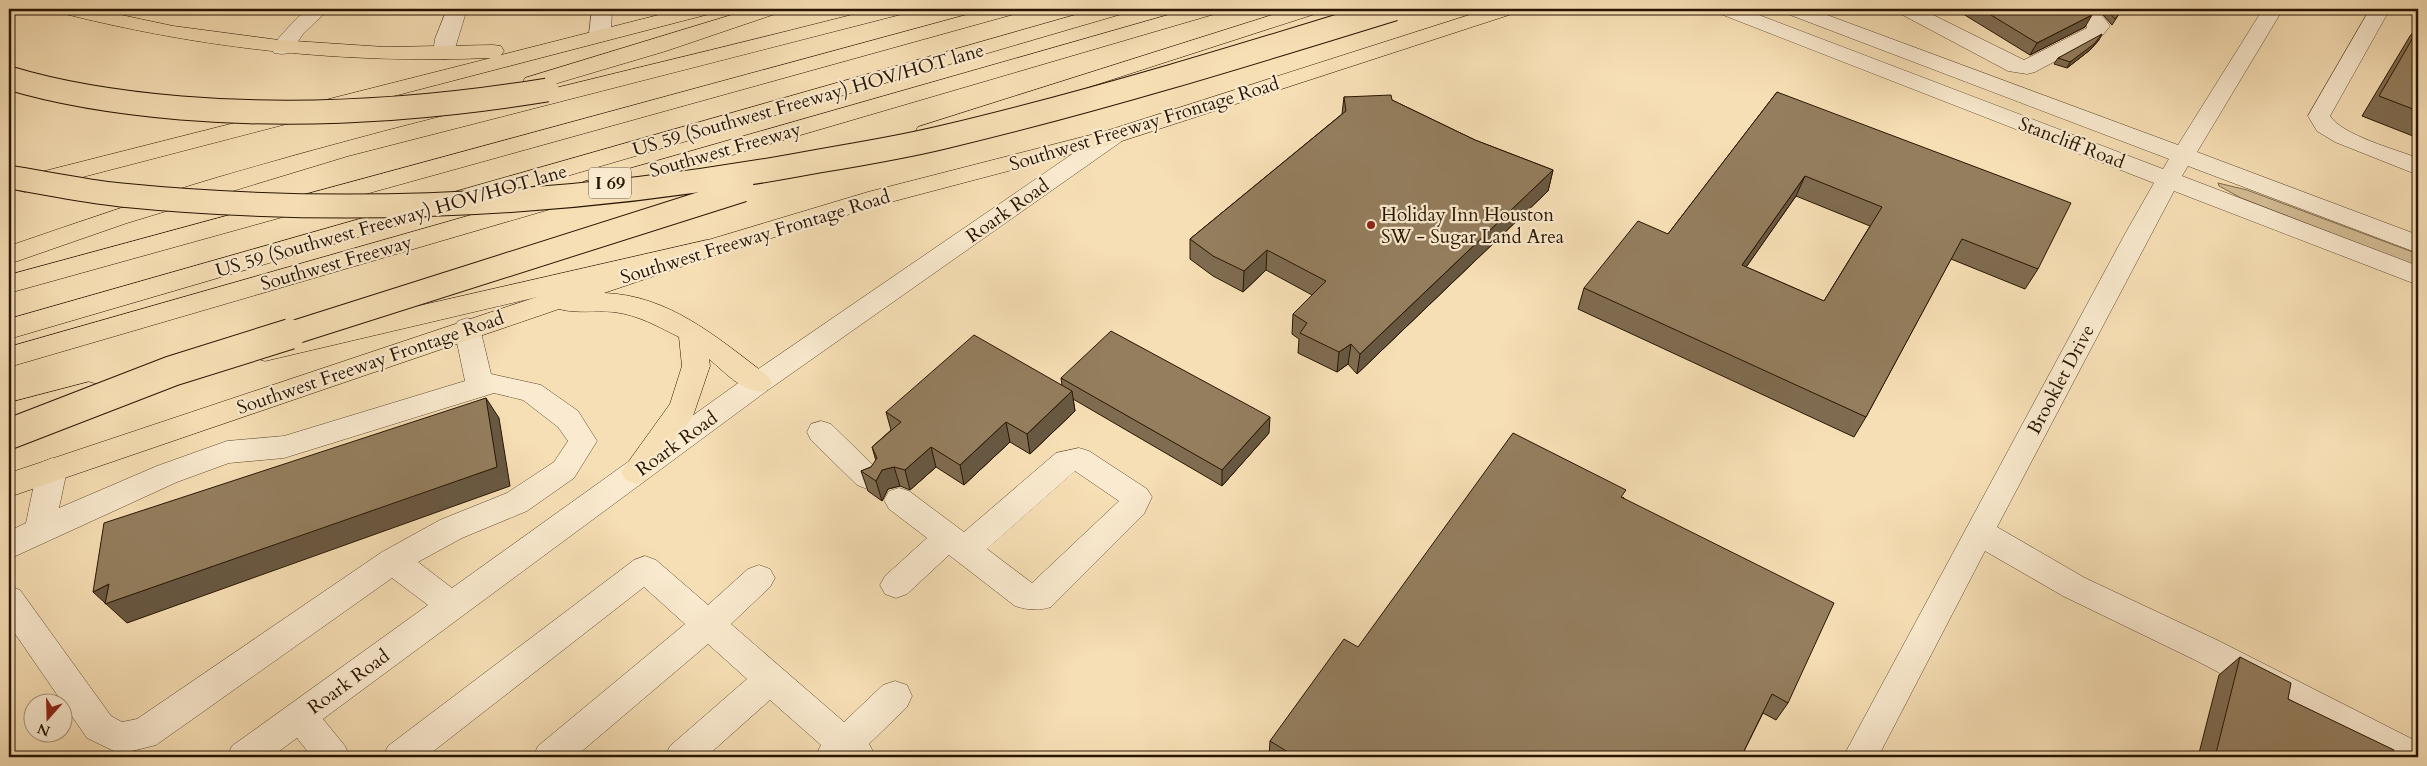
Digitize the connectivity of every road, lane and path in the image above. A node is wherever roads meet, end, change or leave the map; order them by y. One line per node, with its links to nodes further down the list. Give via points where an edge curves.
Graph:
1 (68, 9): 24 (main road, via 166,32)
2 (319, 9): 24 (street)
3 (457, 9): 25 (street)
4 (602, 9): 22 (street)
5 (706, 9): 21 (main road)
6 (770, 9): 34 (main road, via 658,46)
7 (899, 9): 27 (main road)
8 (1011, 9): 39 (main road)
9 (1118, 9): 42 (main road, US 59 (Southwest Freeway) HOV/HOT lane)
10 (1211, 9): 44 (main road, Southwest Freeway / I 69)
11 (1311, 9): 49 (main road, bridge, via 172,371)
12 (1394, 9): 31 (main road, bridge, via 1196,69 942,138 702,183 509,202 308,207 120,195)
13 (1508, 9): 28 (main road, Southwest Freeway Frontage Road)
14 (1725, 9): 23 (street, Stancliff Road)
15 (1792, 9): 20 (street, Stancliff Road)
16 (1906, 9): 17 (street, via 2006,62 2027,67 2095,32 2099,26 2092,17)
17 (2075, 9)
18 (2273, 9): 29 (street, Brooklet Drive)
19 (2380, 9): 30 (street, via 2319,116 2325,126 2343,137)
20 (1835, 25): 23 (street); 29 (street, Stancliff Road)
21 (623, 30): 22 (main road); 33 (main road)
22 (600, 34): 25 (main road, via 513,49)
23 (1818, 45): 32 (street, Stancliff Road)
24 (282, 48): 25 (main road, via 379,54)
25 (444, 53)
26 (9, 78): 27 (main road, bridge, via 124,103 205,111 290,113 427,106)
27 (616, 81): 37 (main road, bridge, via 261,173 104,221)
28 (1114, 136): 36 (main road, Southwest Freeway Frontage Road, via 877,198); 45 (street, Roark Road)
29 (2183, 155): 32 (street, Brooklet Drive); 35 (street, Stancliff Road)
30 (2418, 167)
31 (9, 177)
32 (2168, 180): 38 (street, Stancliff Road); 56 (street, Brooklet Drive)
33 (9, 188)
34 (9, 239)
35 (2418, 244)
36 (707, 249): 40 (main road, Southwest Freeway Frontage Road); 47 (main road, via 56,400)
37 (9, 255)
38 (2418, 276)
39 (9, 284)
40 (548, 301): 41 (main road, Southwest Freeway Frontage Road); 43 (main road, via 613,303 647,309)
41 (467, 328): 46 (street); 50 (main road, Southwest Freeway Frontage Road)
42 (9, 329)
43 (692, 332): 45 (main road); 51 (main road, via 696,366 683,408)
44 (9, 357)
45 (758, 383): 51 (street, Roark Road)
46 (480, 387): 55 (street, via 284,447 227,452 167,474); 59 (street, via 494,383 531,392 568,418 583,441 564,470 517,502 451,529)
47 (9, 414)
48 (821, 432): 52 (street)
49 (9, 434)
50 (52, 470): 53 (main road, Southwest Freeway Frontage Road); 55 (street)
51 (636, 472): 63 (street, Roark Road)
52 (867, 477)
53 (9, 485)
54 (899, 500): 57 (street)
55 (39, 530): 58 (street)
56 (1979, 532): 74 (street, Brooklet Drive); 75 (street, via 2074,587 2208,651)
57 (957, 544): 57 (street, via 1026,596 1040,597 1134,505 1138,497 1079,459 1066,461); 61 (street)
58 (9, 546)
59 (393, 560): 62 (street, via 144,734 120,738 99,727); 63 (street)
60 (759, 578): 64 (street)
61 (896, 585)
62 (9, 600)
63 (452, 606): 67 (street, Roark Road)
64 (708, 624): 65 (street); 71 (street, via 645,569); 72 (street)
65 (770, 680): 68 (street); 73 (street)
66 (896, 696): 68 (street)
67 (300, 716): 69 (street, Roark Road); 70 (street)
68 (845, 753)
69 (244, 757)
70 (333, 757)
71 (400, 757)
72 (550, 757)
73 (682, 757)
74 (1860, 757)
75 (2413, 757)

